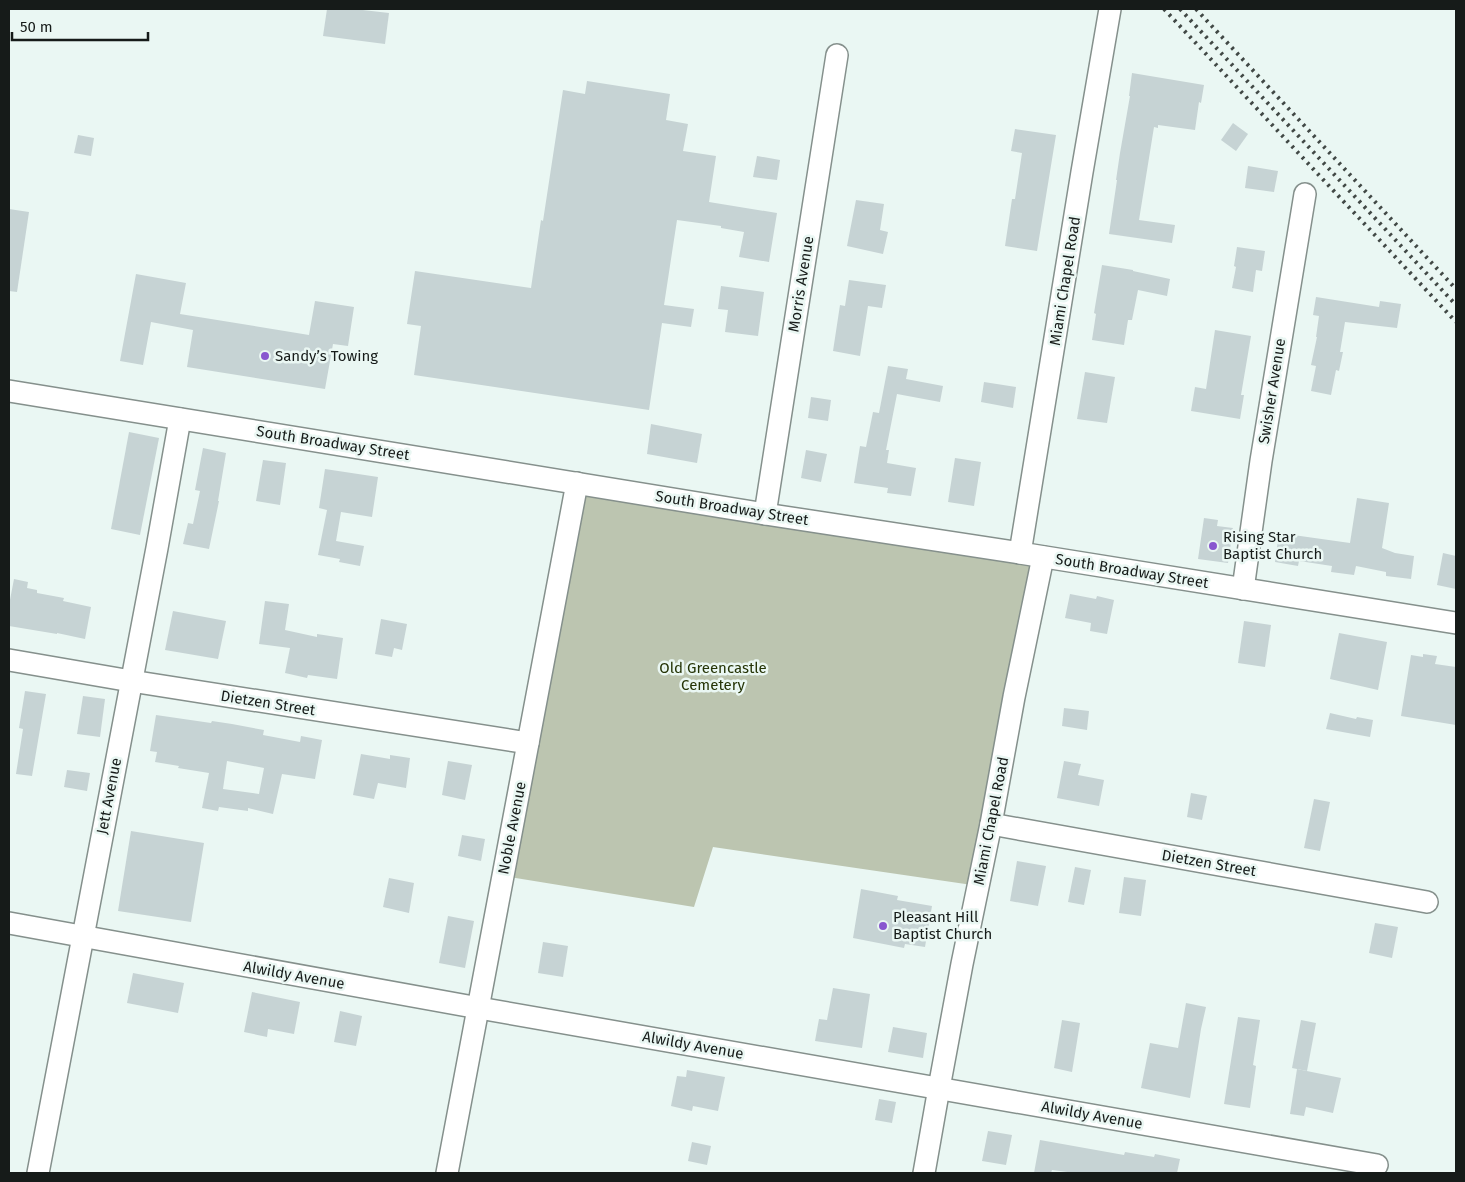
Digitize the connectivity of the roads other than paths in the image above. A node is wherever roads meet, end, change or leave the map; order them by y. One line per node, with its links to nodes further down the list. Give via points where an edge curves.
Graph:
1 (1110, 9): 8 (street, Miami Chapel Road)
2 (837, 55): 7 (street, Morris Avenue)
3 (1304, 194): 10 (street, Swisher Avenue)
4 (9, 391): 5 (street, South Broadway Street)
5 (180, 419): 6 (street, South Broadway Street); 13 (street, Jett Avenue)
6 (577, 483): 7 (street, South Broadway Street); 14 (street, Noble Avenue)
7 (765, 514): 8 (street, South Broadway Street)
8 (1020, 553): 9 (street, South Broadway Street)
9 (1043, 557): 10 (street, South Broadway Street); 15 (street, Miami Chapel Road)
10 (1243, 589): 11 (street, South Broadway Street)
11 (1456, 623)
12 (9, 660): 13 (street, Dietzen Street)
13 (132, 681): 14 (street, Dietzen Street); 18 (street, Jett Avenue)
14 (528, 743): 19 (street, Noble Avenue)
15 (991, 824): 16 (street, Dietzen Street); 20 (street, Miami Chapel Road)
16 (1427, 902)
17 (9, 923): 18 (street, Alwildy Avenue)
18 (83, 937): 19 (street, Alwildy Avenue); 22 (street, Jett Avenue)
19 (479, 1008): 20 (street, Alwildy Avenue); 23 (street, Noble Avenue)
20 (939, 1088): 21 (street, Alwildy Avenue); 24 (street, Miami Chapel Road)
21 (1377, 1165)
22 (38, 1173)
23 (447, 1173)
24 (924, 1173)

